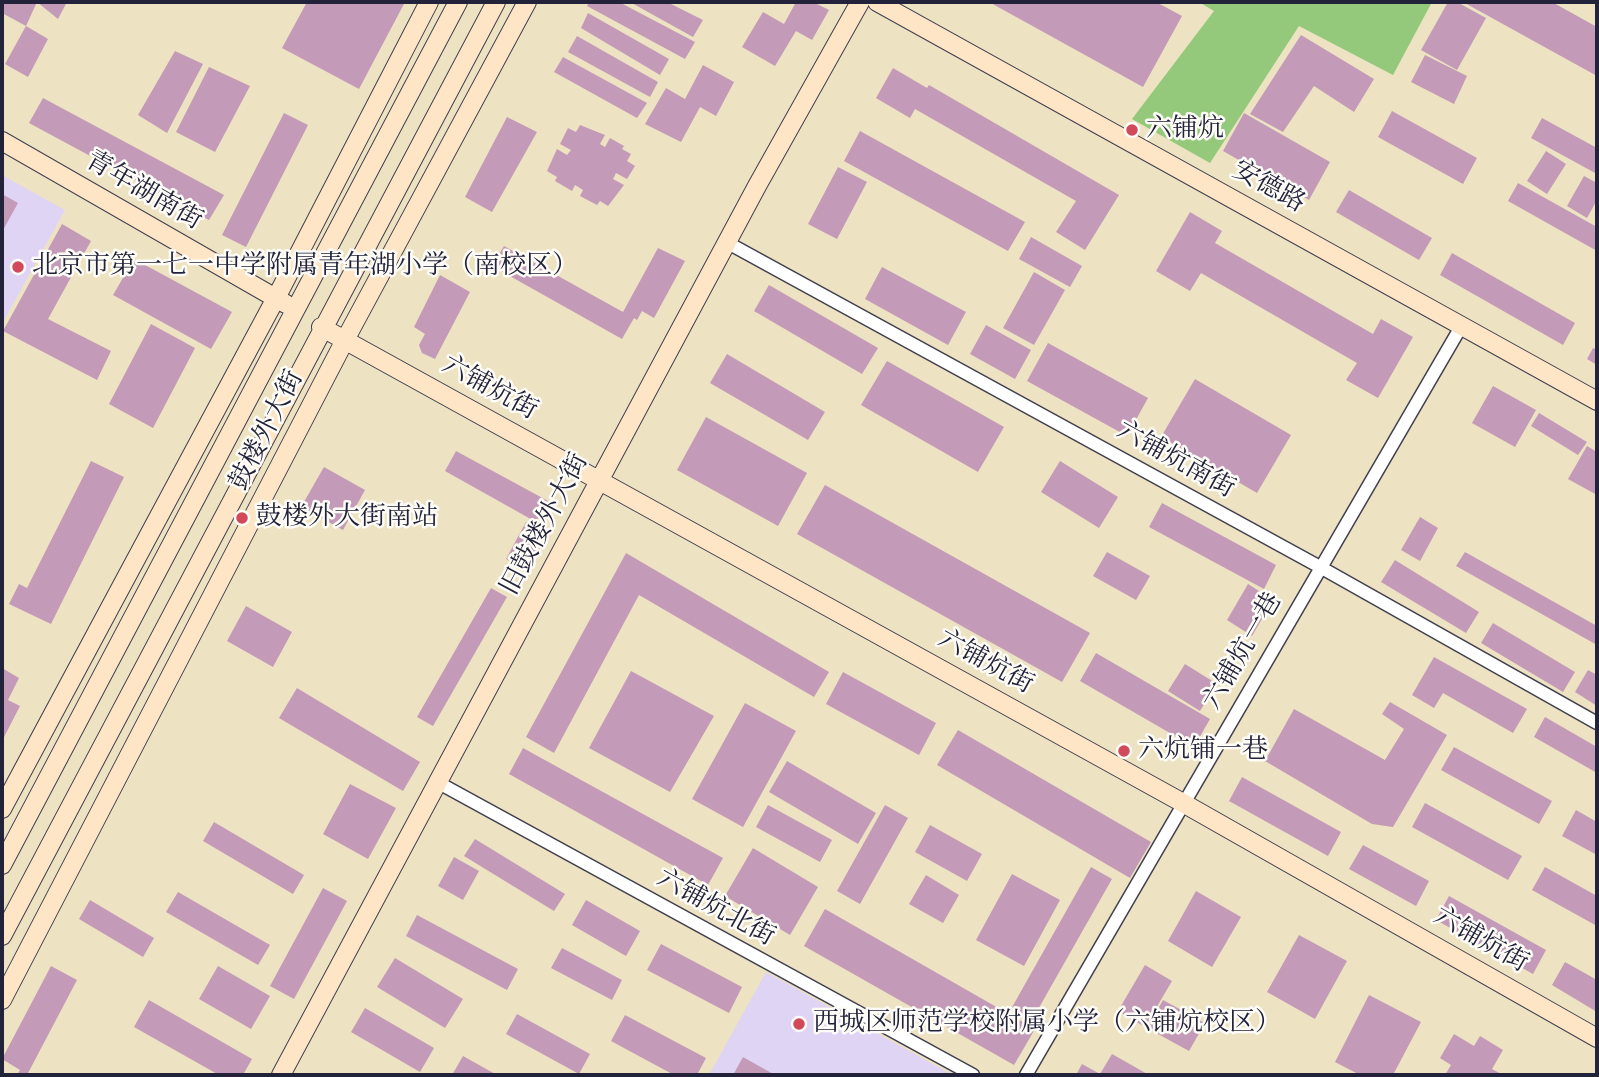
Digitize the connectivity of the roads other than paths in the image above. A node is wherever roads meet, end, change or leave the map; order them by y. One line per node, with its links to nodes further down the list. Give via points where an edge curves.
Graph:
1 (429, 2): 9 (street, 鼓楼外大街)
2 (458, 2): 10 (street, 鼓楼外大街)
3 (496, 2): 12 (street, 鼓楼外大街)
4 (527, 2): 13 (street, 鼓楼外大街)
5 (860, 2): 8 (street, 旧鼓楼外大街)
6 (877, 2): 11 (street, 安德路)
7 (2, 141): 9 (street, 青年湖南街)
8 (728, 243): 15 (street, 旧鼓楼外大街); 16 (street, 六铺炕南街)
9 (276, 298): 10 (street, 青年湖南街); 20 (street, 鼓楼外大街)
10 (296, 309): 21 (street, 鼓楼外大街)
11 (1462, 325): 14 (street, 安德路); 16 (street, 六铺炕一巷)
12 (321, 327): 13 (street, 六铺炕街); 22 (street, 鼓楼外大街)
13 (345, 340): 15 (street, 六铺炕街); 23 (street, 鼓楼外大街)
14 (1597, 401)
15 (600, 481): 18 (street, 旧鼓楼外大街); 19 (street, 六铺炕街)
16 (1320, 566): 17 (street, 六铺炕南街); 19 (street, 六铺炕一巷)
17 (1597, 723)
18 (437, 782): 25 (street, 旧鼓楼外大街); 26 (street, 六铺炕北街)
19 (1183, 803): 24 (street, 六铺炕街); 27 (street, 六铺炕一巷)
20 (2, 808)
21 (2, 864)
22 (2, 936)
23 (2, 1000)
24 (1597, 1038)
25 (281, 1075)
26 (972, 1075)
27 (1027, 1075)

